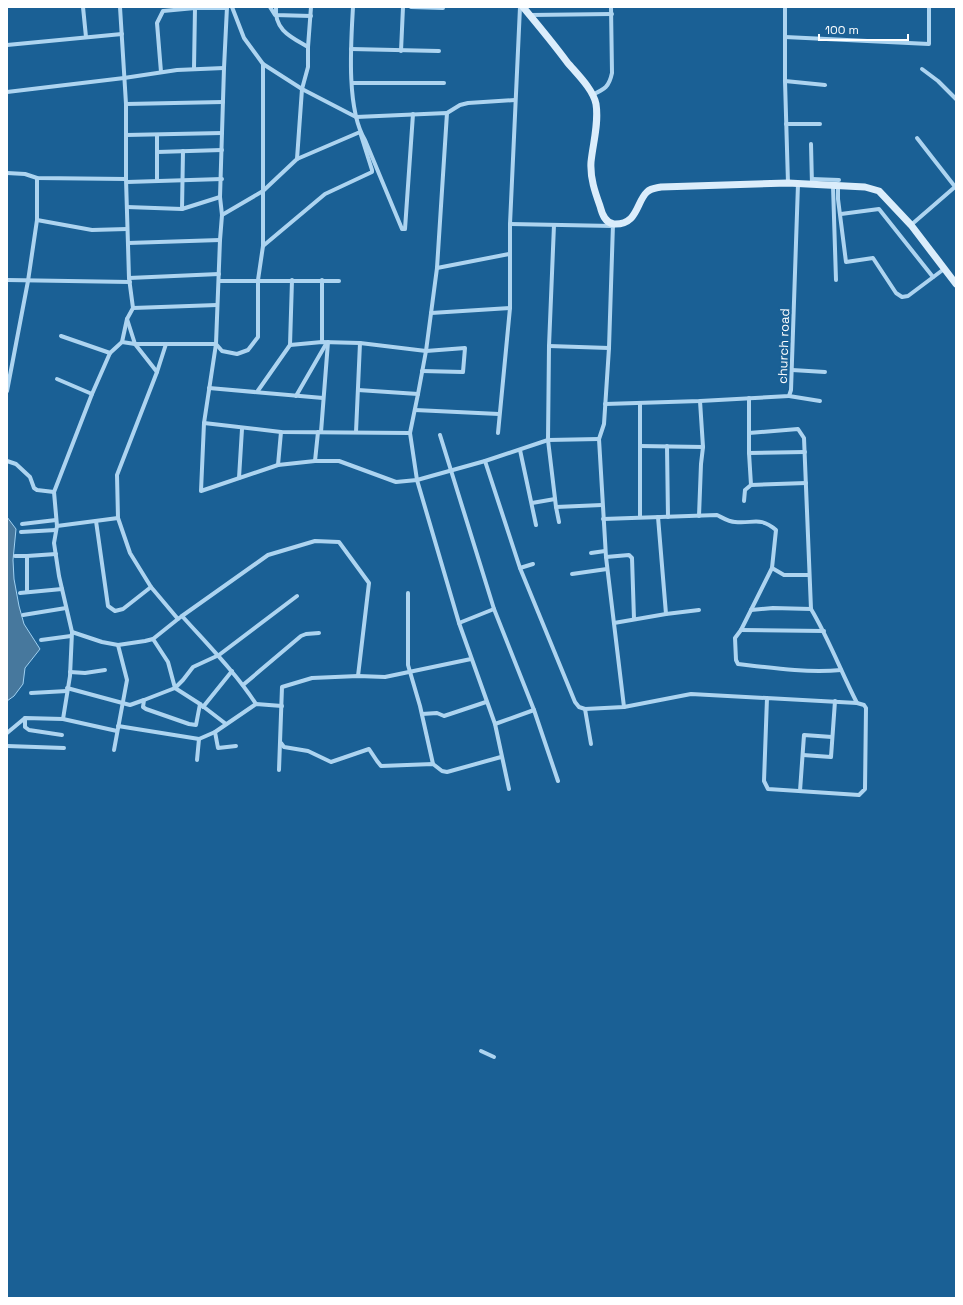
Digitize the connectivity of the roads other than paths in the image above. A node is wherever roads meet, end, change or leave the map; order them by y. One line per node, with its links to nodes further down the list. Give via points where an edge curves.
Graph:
1 (83, 7): 22 (street)
2 (120, 7): 21 (street)
3 (229, 7): 15 (street); 29 (street, via 244,38); 31 (street)
4 (270, 7): 18 (street)
5 (276, 7): 18 (street)
6 (311, 7): 20 (street)
7 (353, 7): 26 (street)
8 (403, 7): 27 (street)
9 (412, 7): 16 (street)
10 (520, 7): 43 (street)
11 (524, 7): 19 (street)
12 (611, 7): 17 (street)
13 (786, 7): 23 (street)
14 (929, 7): 23 (street, via 929,44)
15 (195, 8): 30 (street); 33 (street, via 163,11 159,18)
16 (443, 8)
17 (612, 14): 19 (street); 41 (street, via 612,73 606,89)
18 (275, 15): 20 (street); 25 (street, via 285,33)
19 (530, 15): 41 (street)
20 (311, 16): 25 (street)
21 (122, 34): 22 (street); 34 (street)
22 (86, 37): 24 (street)
23 (785, 37): 35 (street)
24 (7, 45)
25 (308, 47): 39 (street, via 308,67)
26 (351, 49): 27 (street); 36 (street)
27 (401, 51): 28 (street)
28 (438, 51)
29 (263, 64): 39 (street); 72 (street)
30 (194, 68): 31 (street); 33 (street)
31 (224, 68): 44 (street)
32 (922, 69): 42 (street)
33 (161, 72): 34 (street)
34 (124, 78): 40 (street); 45 (street)
35 (785, 81): 38 (street); 49 (street)
36 (352, 82): 37 (street); 48 (street)
37 (444, 83)
38 (825, 85)
39 (302, 89): 48 (street); 60 (street)
40 (7, 92)
41 (592, 95): 81 (street, via 596,104 592,178 602,213)
42 (956, 99)
43 (515, 100): 47 (street, via 468,103); 79 (street)
44 (223, 102): 45 (street); 52 (street)
45 (126, 104): 53 (street)
46 (413, 114): 47 (street); 48 (street); 51 (street, via 405,229 402,229)
47 (447, 114): 88 (street)
48 (356, 117): 51 (street)
49 (786, 124): 50 (street); 68 (street)
50 (820, 124)
51 (360, 132): 60 (street); 86 (street, via 372,172 325,194)
52 (222, 133): 54 (street); 57 (street)
53 (126, 135): 54 (street); 65 (street)
54 (157, 135): 59 (street)
55 (917, 138): 71 (street)
56 (811, 144): 67 (street)
57 (222, 150): 58 (street); 63 (street)
58 (183, 151): 59 (street); 66 (street)
59 (157, 152): 64 (street)
60 (297, 159): 72 (street)
61 (7, 173): 62 (street)
62 (37, 178): 65 (street); 78 (street)
63 (222, 179): 66 (street); 73 (street)
64 (157, 180): 65 (street); 66 (street)
65 (126, 181): 74 (street)
66 (183, 181): 75 (street)
67 (812, 182): 69 (street); 70 (street)
68 (788, 184): 69 (street); 81 (street, via 652,188 647,191 630,218)
69 (798, 184): 120 (street, church road)
70 (837, 184): 77 (street); 82 (street, via 865,187 879,192); 97 (street)
71 (956, 187): 82 (street)
72 (262, 192): 76 (street); 86 (street)
73 (220, 198): 75 (street); 76 (street)
74 (127, 207): 75 (street); 83 (street)
75 (182, 209)
76 (222, 214): 84 (street)
77 (841, 214): 91 (street, via 879,209); 91 (street, via 846,262 873,258 896,293 902,297 908,296)
78 (36, 220): 83 (street, via 92,230); 98 (street)
79 (510, 224): 80 (street); 87 (street)
80 (554, 225): 81 (street); 116 (street)
81 (613, 225): 117 (street)
82 (911, 225): 89 (street)
83 (127, 229): 85 (street)
84 (220, 240): 85 (street); 90 (street)
85 (128, 243): 93 (street)
86 (263, 246): 94 (street)
87 (509, 254): 88 (street); 104 (street)
88 (436, 268): 105 (street)
89 (944, 269): 91 (street); 101 (street)
90 (219, 274): 93 (street); 99 (street)
91 (933, 277)
92 (7, 280): 98 (street)
93 (129, 280): 98 (street); 103 (street)
94 (258, 280): 95 (street); 99 (street); 114 (street, via 258,337 248,350 237,354 222,351)
95 (292, 280): 96 (street); 115 (street)
96 (322, 280): 100 (street); 109 (street)
97 (836, 280)
98 (28, 281): 127 (street)
99 (219, 281): 102 (street)
100 (339, 281)
101 (956, 284)
102 (217, 305): 103 (street); 114 (street)
103 (134, 308): 106 (street)
104 (510, 308): 105 (street); 140 (street)
105 (431, 313): 118 (street)
106 (127, 319): 108 (street); 112 (street)
107 (60, 336): 119 (street)
108 (122, 342): 112 (street); 119 (street)
109 (322, 342): 110 (street); 115 (street)
110 (328, 342): 111 (street); 131 (street); 133 (street)
111 (360, 343): 118 (street); 126 (street)
112 (135, 344): 113 (street); 121 (street)
113 (166, 344): 114 (street); 121 (street)
114 (216, 344): 125 (street)
115 (290, 345): 128 (street)
116 (549, 346): 117 (street); 151 (street)
117 (609, 348): 138 (street)
118 (426, 351): 122 (street); 122 (street, via 465,348 463,372)
119 (110, 353): 129 (street)
120 (792, 370): 123 (street); 132 (street, church road)
121 (157, 372): 176 (street, via 117,475)
122 (422, 372): 130 (street)
123 (825, 372)
124 (57, 379): 129 (street)
125 (209, 388): 128 (street); 141 (street)
126 (358, 390): 130 (street); 145 (street)
127 (7, 391)
128 (257, 392): 131 (street)
129 (92, 394): 167 (street)
130 (418, 394): 139 (street)
131 (296, 396): 133 (street)
132 (789, 396): 134 (street, church road); 136 (street)
133 (323, 398): 144 (street)
134 (749, 398): 135 (street, church road); 148 (street)
135 (700, 401): 137 (street, church road); 154 (street)
136 (820, 401)
137 (640, 403): 138 (street, church road); 152 (street)
138 (605, 404): 150 (street, via 604,424)
139 (415, 410): 140 (street); 146 (street)
140 (500, 414): 147 (street)
141 (204, 423): 142 (street); 163 (street, via 201,491)
142 (242, 429): 143 (street); 163 (street)
143 (281, 432): 144 (street); 161 (street)
144 (319, 432): 145 (street); 159 (street)
145 (356, 432): 146 (street)
146 (410, 432): 164 (street)
147 (498, 433)
148 (749, 433): 156 (street, via 798,429 804,438); 157 (street)
149 (440, 435): 162 (street)
150 (599, 439): 151 (street); 171 (street)
151 (548, 440): 155 (street); 168 (street)
152 (640, 446): 153 (street); 177 (street)
153 (667, 446): 154 (street); 175 (street)
154 (703, 447): 173 (street)
155 (520, 450): 160 (street); 170 (street)
156 (805, 452): 157 (street); 165 (street)
157 (749, 454): 166 (street)
158 (7, 461): 167 (street, via 16,464 30,477 37,490)
159 (315, 461): 161 (street); 164 (street, via 340,461 396,482)
160 (485, 461): 162 (street); 193 (street)
161 (278, 465): 163 (street)
162 (450, 470): 164 (street); 205 (street)
163 (239, 478)
164 (417, 480): 213 (street)
165 (806, 483): 166 (street); 197 (street)
166 (751, 485): 169 (street, via 745,490)
167 (54, 492): 179 (street)
168 (555, 499): 170 (street); 172 (street)
169 (744, 501)
170 (532, 503): 183 (street)
171 (602, 505): 172 (street); 178 (street)
172 (556, 507): 181 (street)
173 (699, 516): 175 (street); 194 (street, via 717,515 734,522 763,521 770,525 776,530)
174 (658, 517): 175 (street); 177 (street); 209 (street)
175 (668, 517)
176 (118, 518): 180 (street); 198 (street, via 130,553)
177 (640, 518): 178 (street)
178 (603, 519): 186 (street)
179 (56, 520): 182 (street); 184 (street)
180 (96, 521): 184 (street); 198 (street, via 108,606 116,611 122,609)
181 (559, 522)
182 (22, 524)
183 (536, 525)
184 (57, 528): 185 (street); 188 (street, via 54,543)
185 (21, 532)
186 (605, 551): 187 (street); 191 (street)
187 (591, 553)
188 (56, 554): 190 (street); 199 (street)
189 (14, 556): 190 (street)
190 (27, 556): 200 (street)
191 (606, 557): 195 (street); 212 (street, via 630,555 632,558)
192 (533, 564): 193 (street)
193 (520, 568): 244 (street, via 575,702)
194 (772, 568): 197 (street, via 784,575); 208 (street)
195 (607, 569): 196 (street); 214 (street)
196 (572, 574)
197 (809, 575): 206 (street)
198 (151, 587): 211 (street)
199 (62, 590): 200 (street); 204 (street)
200 (27, 592): 201 (street)
201 (20, 593)
202 (408, 593): 228 (street)
203 (298, 596): 222 (street)
204 (66, 608): 210 (street); 218 (street)
205 (494, 609): 213 (street); 245 (street)
206 (811, 609): 208 (street); 216 (street)
207 (699, 610): 209 (street)
208 (751, 610): 215 (street)
209 (666, 614): 212 (street)
210 (23, 615)
211 (180, 618): 219 (street); 222 (street); 229 (street, via 268,555 315,541 339,542 370,583)
212 (634, 619): 214 (street)
213 (459, 623): 223 (street)
214 (614, 623): 243 (street)
215 (741, 630): 216 (street); 225 (street, via 735,638 738,664 823,672)
216 (824, 631): 225 (street)
217 (319, 633): 230 (street, via 301,636)
218 (72, 634): 220 (street); 221 (street); 227 (street)
219 (153, 639): 221 (street); 231 (street, via 168,662)
220 (41, 640)
221 (118, 645): 238 (street, via 127,680)
222 (219, 655): 226 (street); 231 (street, via 193,667)
223 (471, 659): 228 (street); 237 (street)
224 (105, 670): 227 (street, via 86,674)
225 (841, 670): 239 (street)
226 (232, 671): 230 (street); 241 (street)
227 (70, 672): 232 (street)
228 (409, 672): 229 (street, via 385,677); 246 (street)
229 (358, 676): 242 (street, via 312,678 282,688)
230 (243, 685): 240 (street)
231 (175, 688): 235 (street); 241 (street)
232 (67, 689): 233 (street); 238 (street); 248 (street)
233 (31, 693)
234 (767, 698): 236 (street); 243 (street, via 691,694); 271 (street, via 764,780 768,789)
235 (144, 700): 238 (street, via 130,705); 241 (street, via 146,709 196,725)
236 (835, 701): 239 (street); 256 (street)
237 (486, 702): 246 (street, via 444,716 437,713); 250 (street)
238 (124, 703): 251 (street)
239 (857, 703): 271 (street, via 866,708 865,789 859,795)
240 (256, 704): 242 (street); 249 (street)
241 (201, 706): 249 (street)
242 (282, 706): 258 (street)
243 (624, 707): 244 (street)
244 (585, 709): 259 (street)
245 (534, 710): 250 (street); 269 (street)
246 (422, 714): 267 (street)
247 (25, 718): 248 (street); 254 (street); 255 (street, via 25,727 29,730)
248 (62, 719): 252 (street)
249 (226, 724): 253 (street)
250 (495, 724): 265 (street)
251 (118, 726): 252 (street); 257 (street)
252 (117, 732): 263 (street)
253 (215, 732): 257 (street); 261 (street, via 218,748)
254 (7, 733)
255 (62, 735)
256 (832, 737): 264 (street, via 804,735); 264 (street, via 831,757)
257 (200, 739): 266 (street)
258 (280, 742): 267 (street, via 284,747 308,751 331,762 369,749 381,766); 268 (street)
259 (591, 744)
260 (7, 746): 262 (street)
261 (236, 746)
262 (64, 748)
263 (114, 750)
264 (803, 755): 271 (street)
265 (501, 757): 267 (street, via 447,772); 270 (street)
266 (197, 760)
267 (433, 764)
268 (278, 770)
269 (558, 781)
270 (509, 789)
271 (800, 791)
272 (481, 1051): 273 (street)
273 (494, 1057)

